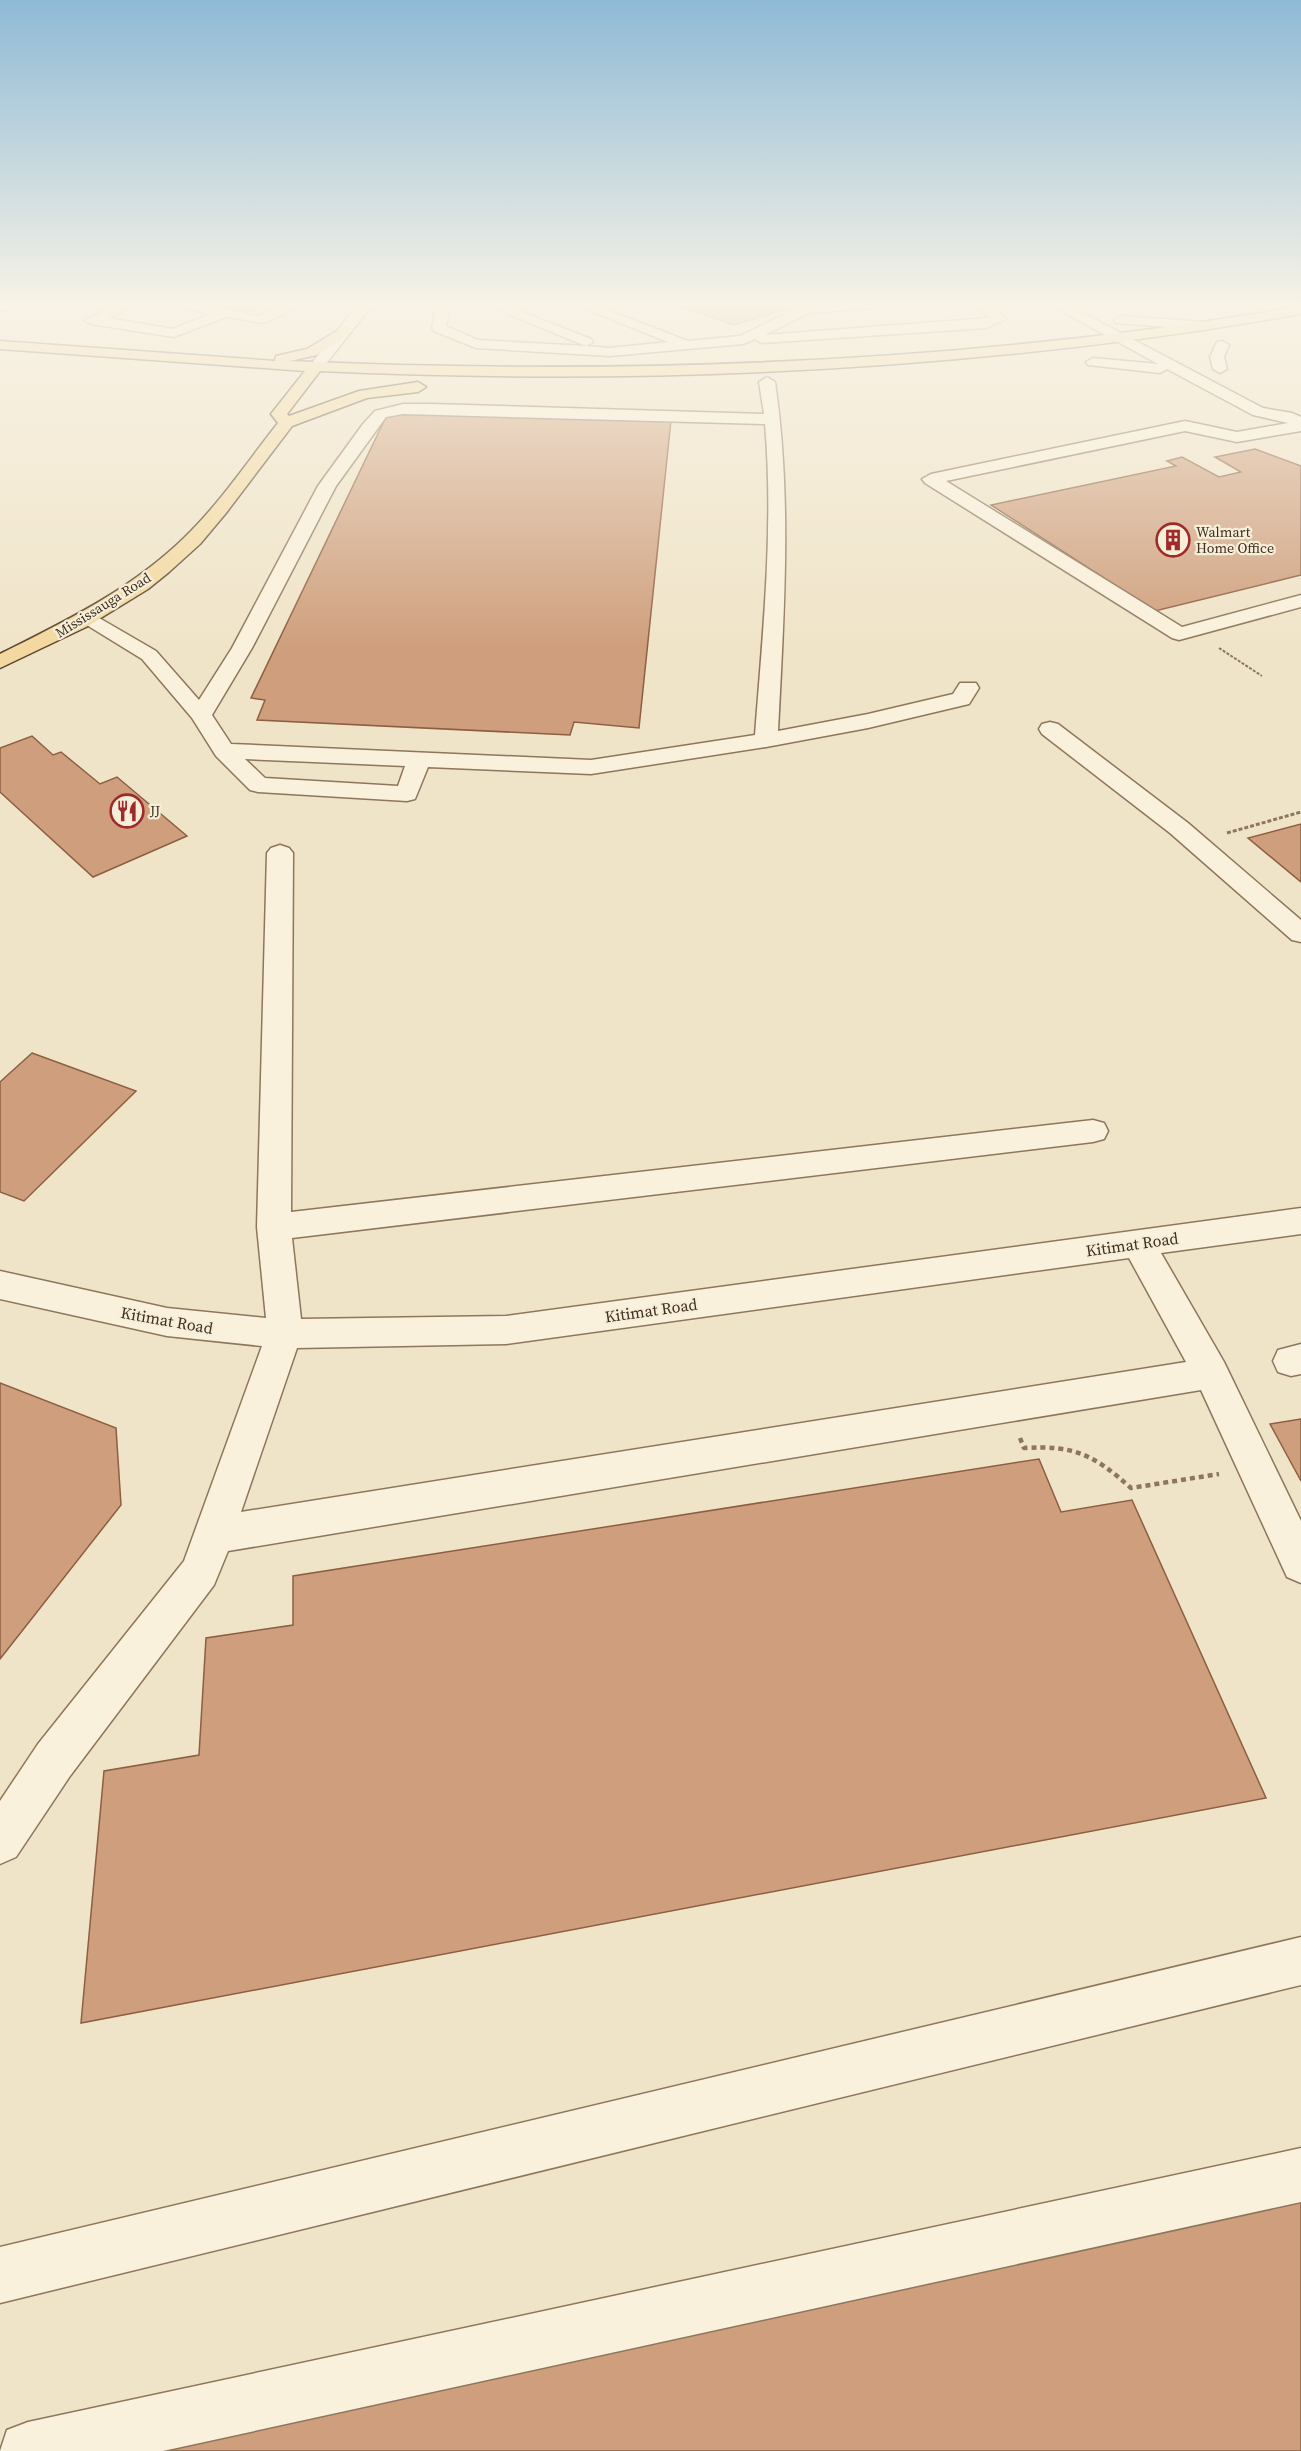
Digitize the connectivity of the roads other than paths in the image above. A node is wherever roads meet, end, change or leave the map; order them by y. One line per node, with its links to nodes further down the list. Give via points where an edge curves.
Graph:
1 (282, 418): 6 (main road, Mississauga Road)
2 (299, 418): 6 (main road)
3 (377, 418): 12 (street, via 327,486 242,648)
4 (753, 418): 5 (street)
5 (774, 419): 14 (street, via 777,529)
6 (286, 423): 9 (main road, Mississauga Road, via 194,540 141,585)
7 (1301, 425): 8 (street, via 1237,437 1185,426 930,479 1179,634)
8 (1301, 601)
9 (87, 619): 10 (main road, Mississauga Road); 12 (street, via 149,655)
10 (0, 662)
11 (968, 688): 14 (street, via 961,699)
12 (201, 715): 15 (street)
13 (1050, 729): 18 (street, via 1195,843)
14 (766, 740): 16 (street, via 591,767)
15 (224, 751): 16 (street); 16 (street, via 258,785 406,794)
16 (418, 761)
17 (280, 853): 21 (street)
18 (1301, 934)
19 (1093, 1131): 21 (street)
20 (1301, 1221): 22 (street, Kitimat Road)
21 (274, 1227): 24 (street)
22 (1138, 1243): 24 (street, Kitimat Road, via 506,1330); 25 (street)
23 (0, 1285): 24 (street, Kitimat Road, via 134,1316 222,1329)
24 (285, 1332): 26 (street)
25 (1211, 1373): 26 (street); 27 (street)
26 (212, 1535): 28 (street, via 200,1572 54,1760)
27 (1301, 1564)
28 (0, 1841)
29 (1301, 1961): 31 (street)
30 (1301, 2175): 32 (street)
31 (0, 2275)
32 (28, 2451)

